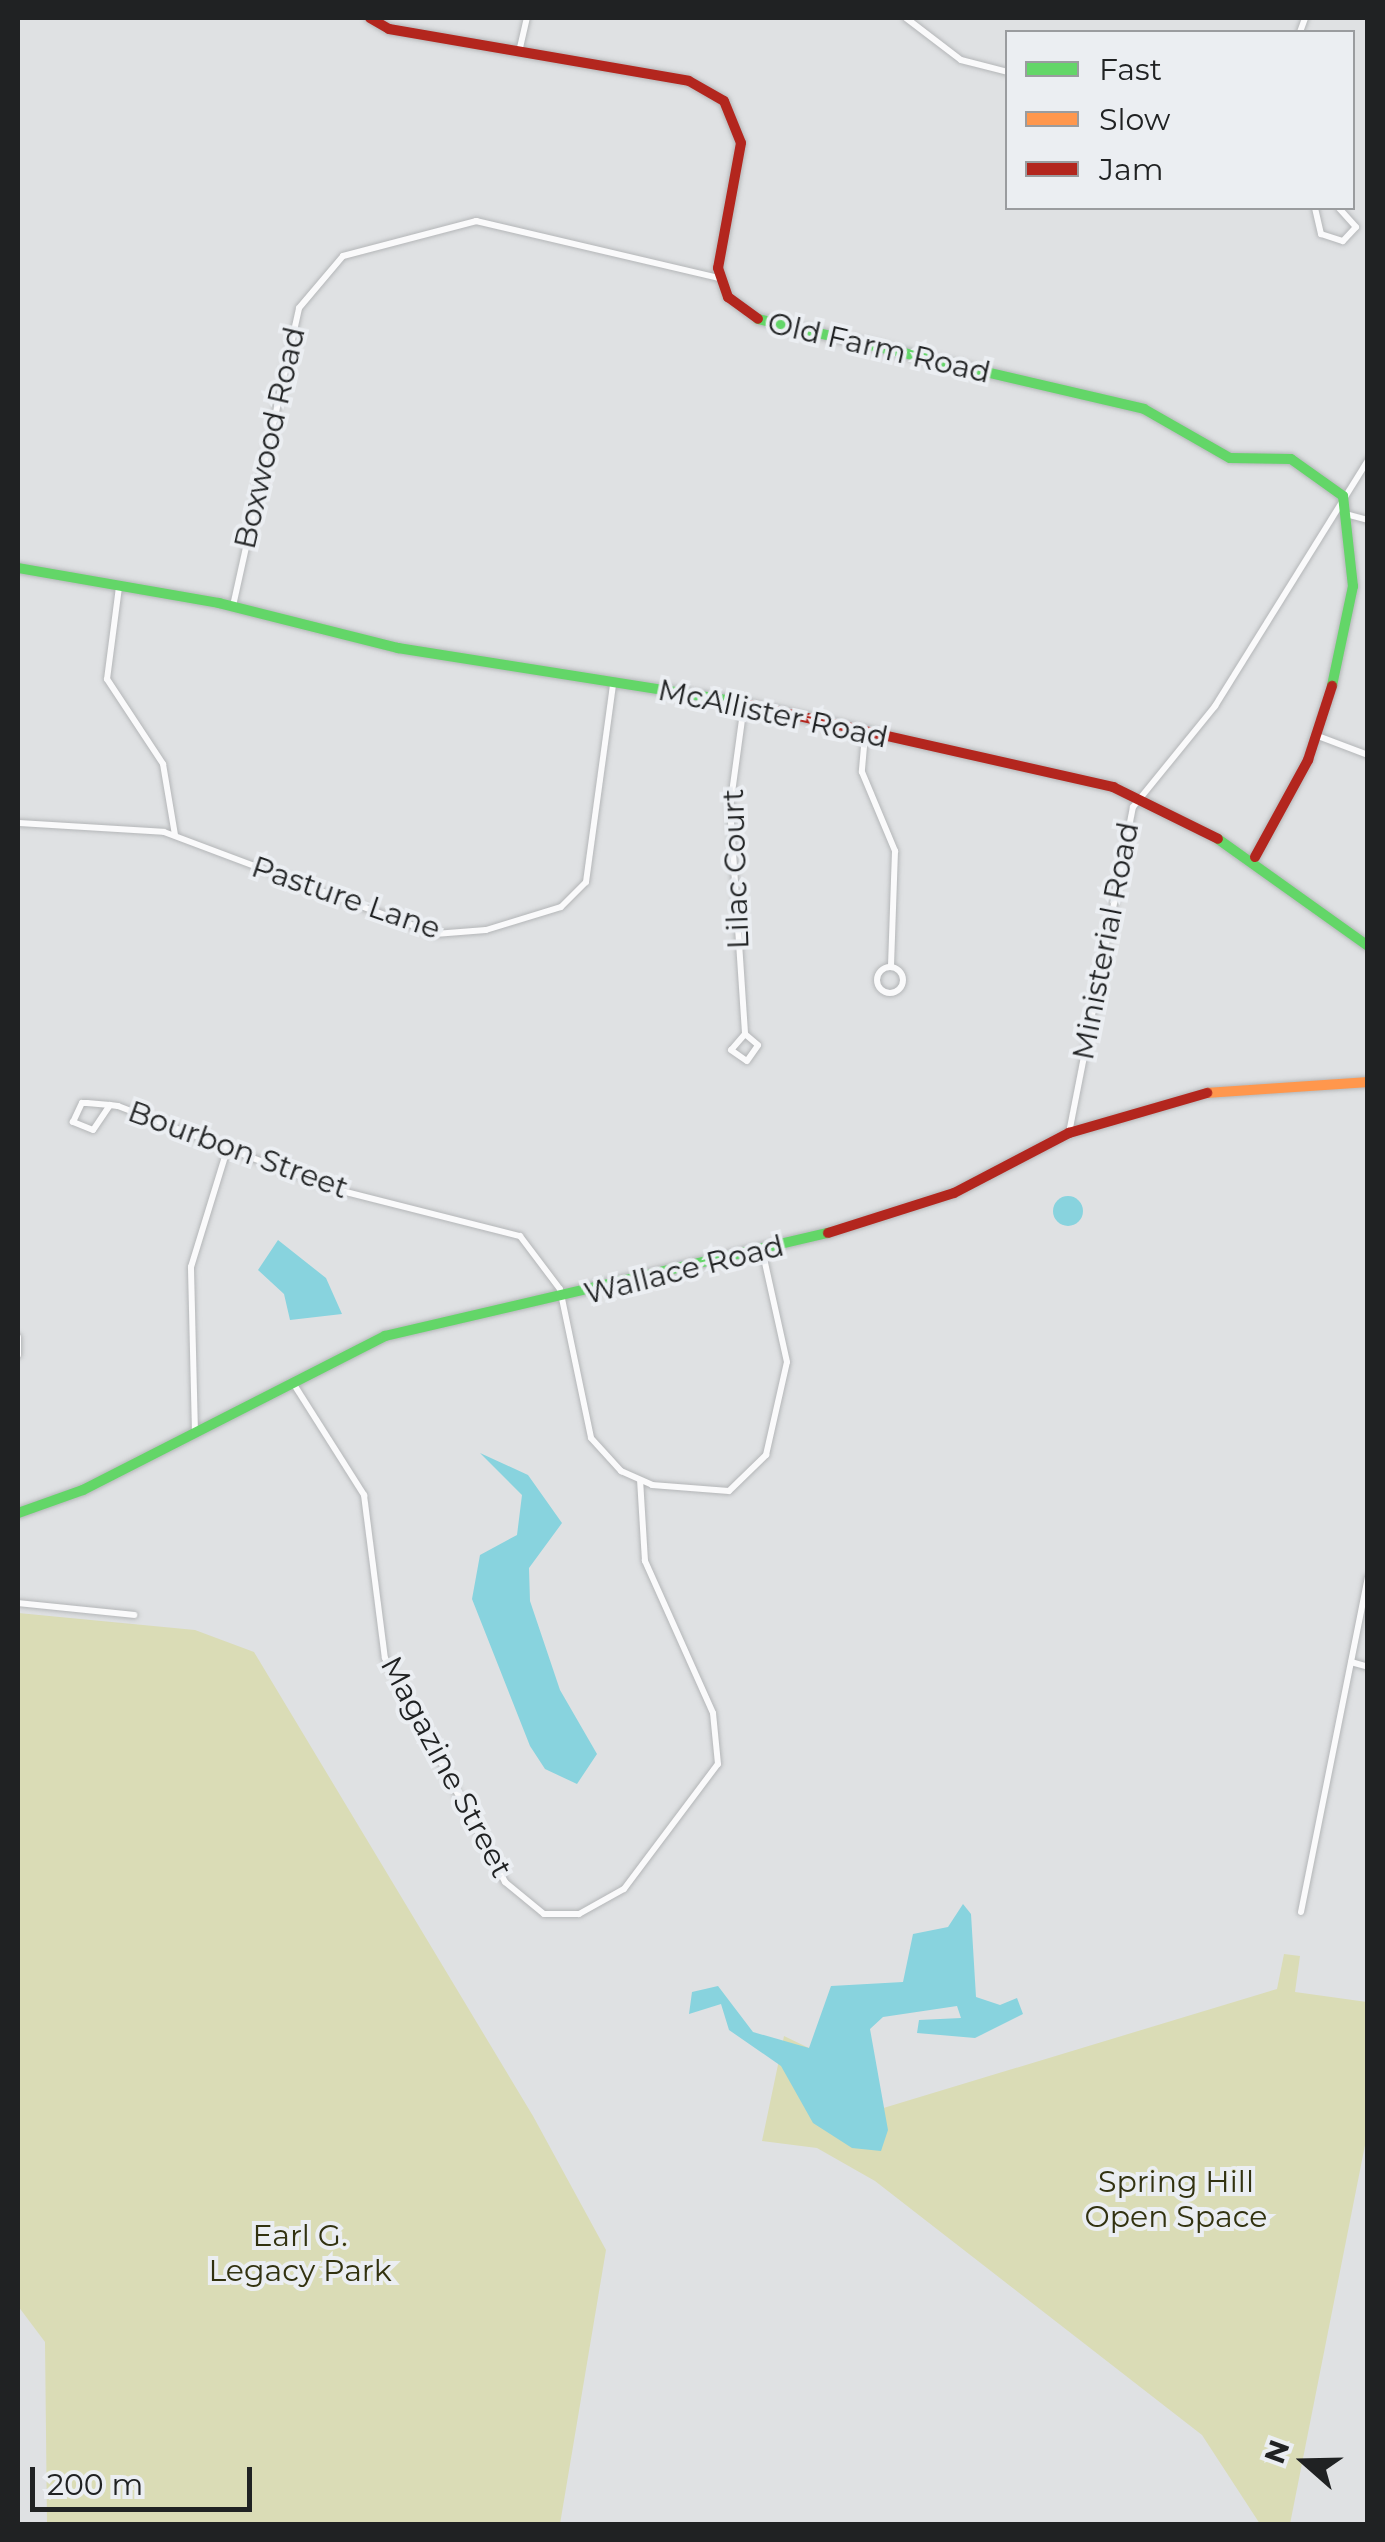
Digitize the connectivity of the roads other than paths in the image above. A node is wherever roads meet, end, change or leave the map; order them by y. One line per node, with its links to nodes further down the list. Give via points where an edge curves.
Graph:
1 (370, 18): 4 (street, via 383,28)
2 (527, 18): 4 (street)
3 (906, 18): 5 (street, via 953,56)
4 (519, 52): 8 (street, via 689,81 724,101 741,143)
5 (1005, 71)
6 (1315, 210): 7 (street, via 1321,234 1343,241 1356,228)
7 (1341, 210)
8 (720, 278): 10 (street, Old Farm Road, via 736,307 764,324 1144,408 1223,456 1290,459); 15 (street, Boxwood Road, via 476,221 343,256 299,308)
9 (1368, 460): 10 (street, Ministerial Road)
10 (1342, 496): 11 (street); 21 (street, Ministerial Road, via 1215,706)
11 (1349, 516): 12 (street); 19 (street, via 1352,613)
12 (1368, 520)
13 (18, 568): 14 (street, McAllister Road)
14 (120, 587): 15 (street, McAllister Road); 23 (street, via 107,679 163,764)
15 (233, 606): 16 (street, McAllister Road, via 398,648)
16 (613, 684): 17 (street, McAllister Road); 23 (street, Pasture Lane, via 592,866 576,896 545,914 435,934)
17 (744, 705): 18 (street, McAllister Road); 27 (street, Lilac Court, via 730,807)
18 (865, 735): 21 (street, McAllister Road); 26 (street, via 862,772 896,851)
19 (1318, 736): 20 (street); 24 (street)
20 (1368, 755)
21 (1139, 796): 24 (street, McAllister Road); 30 (street, Ministerial Road)
22 (18, 823): 23 (street, Pasture Lane)
23 (175, 835)
24 (1255, 857): 25 (street, McAllister Road)
25 (1368, 946)
26 (891, 967): 26 (street, via 876,981 887,994 904,982)
27 (745, 1034): 27 (street, Lilac Court, via 758,1045 747,1061 732,1050)
28 (1368, 1082): 30 (street, Wallace Road, via 1202,1091)
29 (110, 1105): 29 (street, Bourbon Street, via 82,1103 73,1122 93,1130); 31 (street, Bourbon Street)
30 (1069, 1133): 32 (street, Wallace Road, via 954,1193)
31 (227, 1150): 33 (street, Bourbon Street, via 330,1188 520,1236); 37 (street, via 191,1267)
32 (763, 1254): 33 (street, Wallace Road); 38 (street, via 787,1353 766,1455 729,1491)
33 (562, 1301): 36 (street, Wallace Road, via 384,1336); 38 (street, via 584,1422 601,1452)
34 (18, 1337): 35 (street)
35 (18, 1356)
36 (291, 1380): 37 (street, Wallace Road); 38 (street, Magazine Street, via 364,1495 386,1658 505,1882 544,1914 596,1909 624,1889 718,1764 713,1713 642,1552)
37 (196, 1433): 39 (street, Wallace Road)
38 (640, 1480)
39 (18, 1512)
40 (1368, 1578): 43 (street)
41 (18, 1604): 42 (street)
42 (134, 1615)
43 (1351, 1662): 44 (street); 45 (street)
44 (1368, 1668)
45 (1300, 1912)

